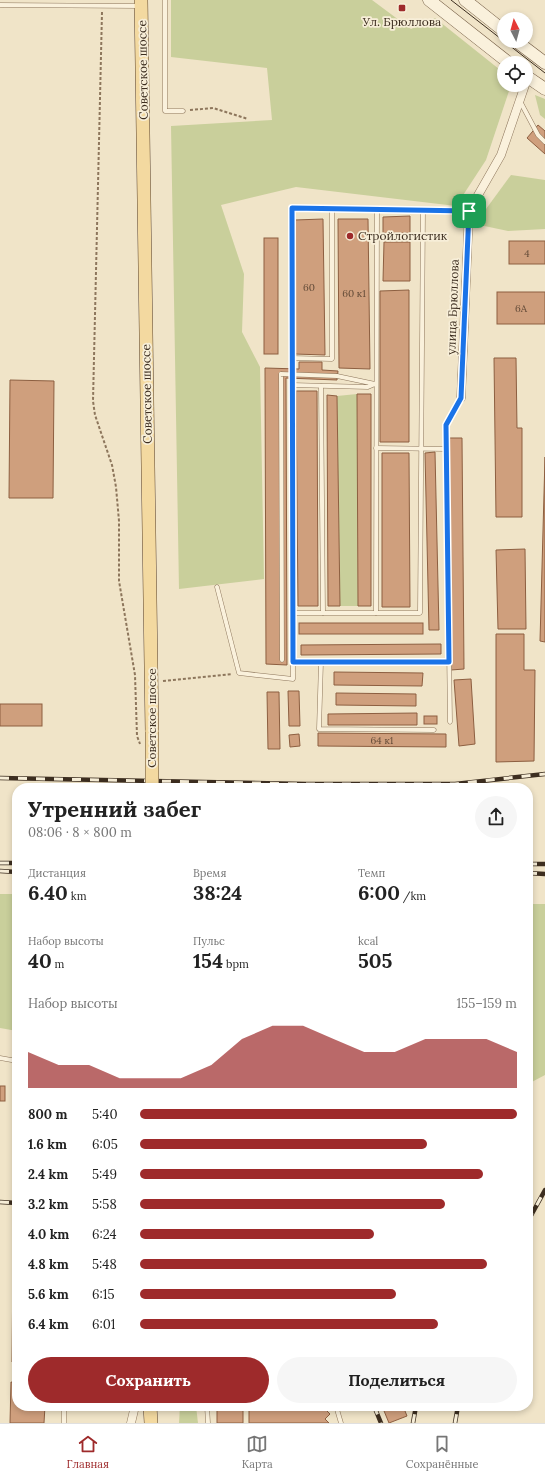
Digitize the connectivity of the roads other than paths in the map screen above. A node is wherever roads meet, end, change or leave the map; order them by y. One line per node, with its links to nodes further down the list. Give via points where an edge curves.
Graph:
1 (165, 0): 15 (lane, via 165,111)
2 (429, 0): 8 (street)
3 (470, 2): 6 (street)
4 (142, 3): 5 (lane, via 102,7); 39 (main road, Советское шоссе, bridge)
5 (0, 5)
6 (497, 25)
7 (525, 48): 9 (street)
8 (500, 56)
9 (542, 61): 10 (street)
10 (533, 72)
11 (533, 83): 12 (street)
12 (545, 89)
13 (522, 92): 14 (street, улица Брюллова)
14 (520, 100): 16 (lane, via 538,135); 20 (street, улица Брюллова, via 501,156)
15 (183, 111)
16 (545, 142)
17 (332, 209): 18 (lane); 21 (lane, via 332,358); 21 (lane, via 292,208)
18 (377, 210): 19 (lane); 22 (lane)
19 (423, 210): 20 (lane); 27 (lane)
20 (469, 211): 25 (street, улица Брюллова)
21 (292, 358): 23 (lane)
22 (375, 384): 24 (lane, via 368,387); 26 (lane); 33 (lane, bridge, via 337,376 282,374)
23 (292, 385): 24 (lane); 30 (lane)
24 (321, 386): 31 (lane)
25 (461, 398): 28 (lane, via 446,425)
26 (376, 448): 27 (lane); 32 (lane)
27 (421, 448): 28 (lane); 32 (lane, via 420,613)
28 (446, 449): 36 (lane)
29 (217, 588): 34 (lane, via 239,673 294,679)
30 (293, 613): 31 (lane); 34 (lane)
31 (323, 613): 32 (lane)
32 (376, 613)
33 (282, 660)
34 (293, 662): 35 (lane)
35 (321, 662): 36 (lane); 38 (lane, via 319,729)
36 (449, 662): 37 (lane)
37 (450, 722)
38 (434, 730)
39 (152, 783)
40 (0, 1058): 41 (lane)
41 (12, 1061)
42 (64, 1411): 47 (lane)
43 (134, 1411): 48 (street)
44 (150, 1411): 49 (main road)
45 (207, 1411): 50 (lane)
46 (337, 1411): 51 (lane)
47 (64, 1423)
48 (131, 1423)
49 (151, 1423)
50 (208, 1423)
51 (341, 1423)

